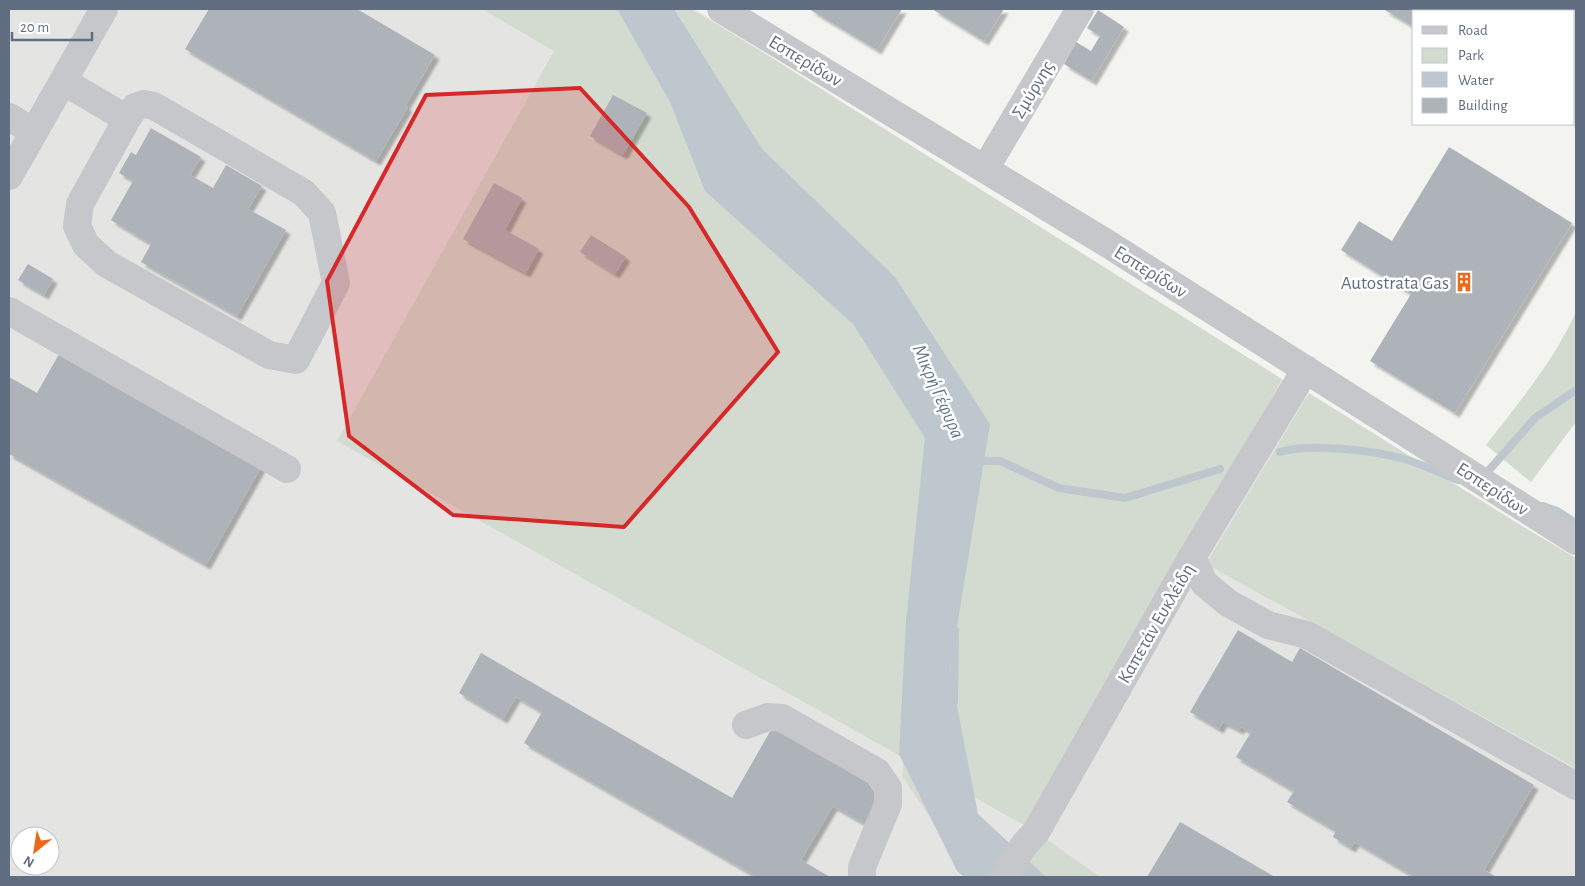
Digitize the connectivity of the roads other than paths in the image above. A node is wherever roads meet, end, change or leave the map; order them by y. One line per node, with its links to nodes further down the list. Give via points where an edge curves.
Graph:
1 (104, 9): 4 (street)
2 (721, 9): 8 (street, Εσπερίδων)
3 (1080, 9): 8 (street, Σμύρνης)
4 (63, 81): 6 (street); 7 (street)
5 (9, 117): 7 (street)
6 (127, 119): 6 (street, via 135,107 144,104 154,106 304,193 322,212 336,283 296,360 269,355 107,264 86,245 77,226 80,204)
7 (34, 132): 9 (street)
8 (985, 169): 11 (street, Εσπερίδων)
9 (9, 176)
10 (9, 311): 12 (street)
11 (1306, 369): 13 (street, Εσπερίδων); 14 (street, Καπετάν Ευκλέιδη)
12 (287, 469)
13 (1576, 542)
14 (1192, 556): 16 (street, via 1204,583 1228,603 1268,625 1307,635); 18 (street, Καπετάν Ευκλέιδη, via 1036,832)
15 (746, 725): 17 (street, via 768,717 782,718 877,772 888,788 888,804 862,867)
16 (1576, 786)
17 (862, 877)
18 (1004, 877)

